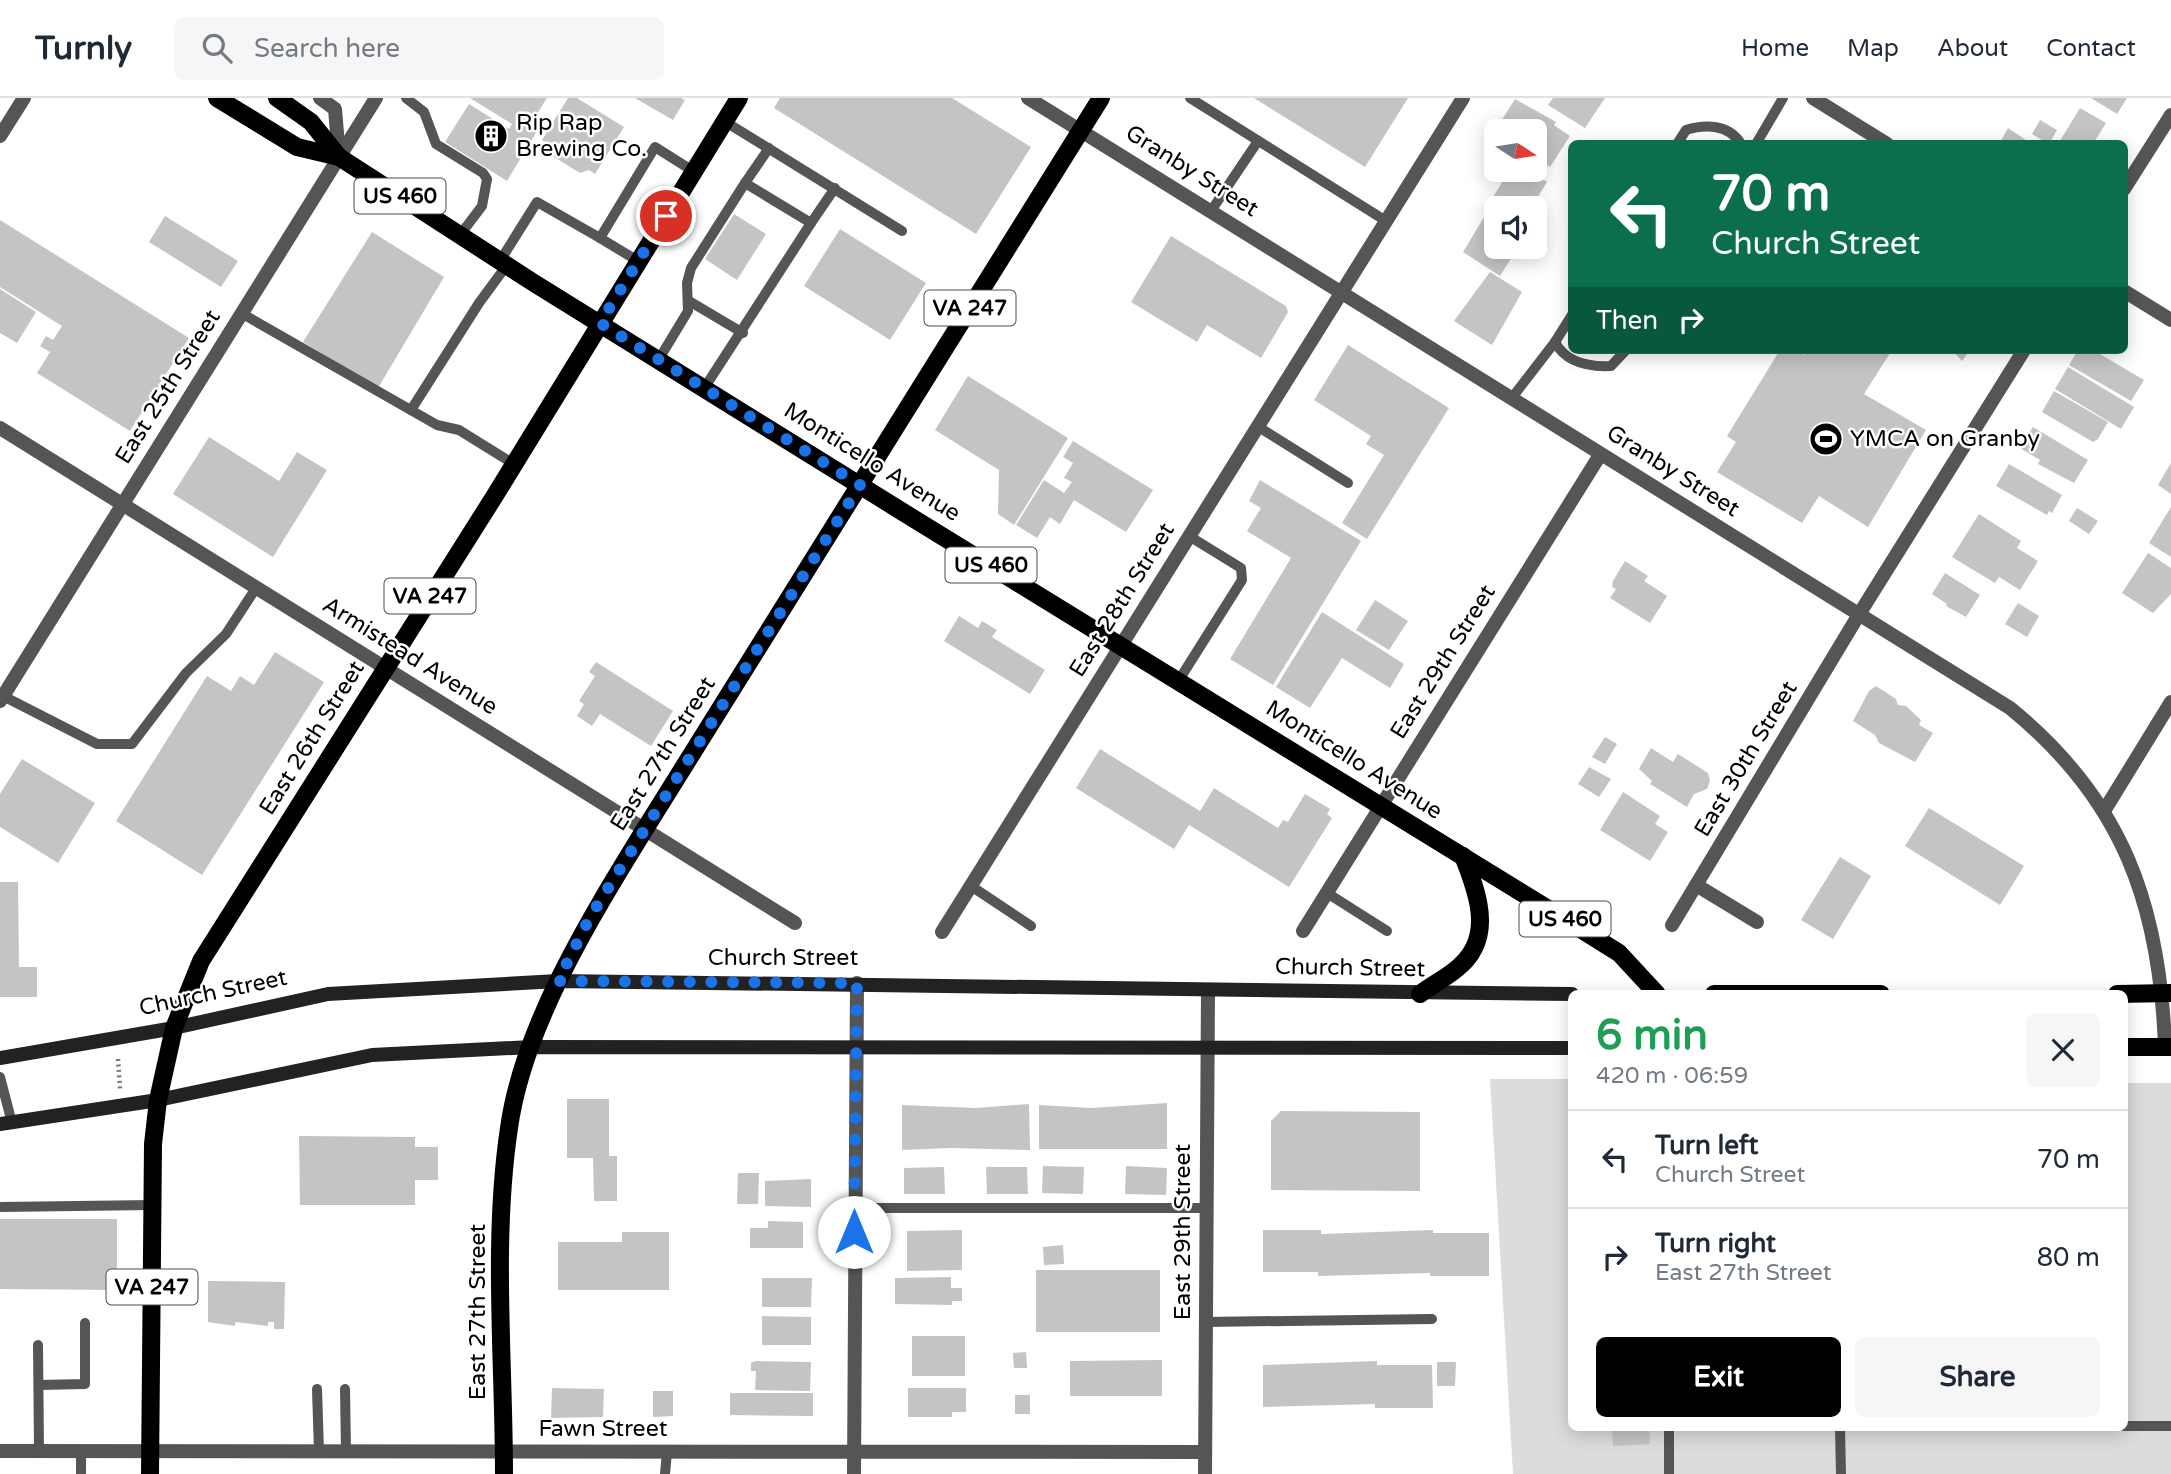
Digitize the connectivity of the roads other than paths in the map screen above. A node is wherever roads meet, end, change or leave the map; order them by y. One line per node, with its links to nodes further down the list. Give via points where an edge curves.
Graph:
1 (24, 98): 17 (street)
2 (217, 98): 24 (main road, Monticello Avenue / US 460, via 297,147)
3 (276, 98): 24 (main road, Monticello Avenue / US 460, via 312,122)
4 (320, 98): 24 (street, via 335,109)
5 (376, 98): 24 (street, East 25th Street)
6 (406, 98): 33 (lane, via 424,112 436,144 487,179 482,206)
7 (739, 98): 15 (main road, East 26th Street / VA 247)
8 (1028, 98): 16 (street, Granby Street)
9 (1101, 98): 16 (main road, VA 247)
10 (1190, 98): 22 (lane)
11 (1463, 98): 30 (street, East 28th Street)
12 (1783, 98): 20 (lane)
13 (1817, 99): 21 (street)
14 (2171, 115): 27 (street)
15 (724, 121): 23 (lane); 25 (main road, East 26th Street / VA 247)
16 (1081, 131): 29 (street, Granby Street); 57 (main road, East 27th Street / VA 247)
17 (0, 136)
18 (1680, 140): 19 (lane, via 1686,130 1700,126 1728,130)
19 (1737, 140)
20 (1758, 140)
21 (1881, 140)
22 (1258, 141): 29 (lane); 30 (lane)
23 (769, 148): 26 (lane); 28 (lane)
24 (339, 157): 33 (main road, Monticello Avenue / US 460); 40 (street, East 25th Street)
25 (693, 171): 34 (lane, via 655,147); 35 (main road, East 26th Street / VA 247)
26 (745, 183): 31 (lane); 39 (lane, via 691,268)
27 (2128, 183)
28 (835, 188): 31 (lane); 32 (lane)
29 (1211, 211): 37 (street, Granby Street)
30 (1386, 222): 37 (street, East 28th Street)
31 (811, 223): 44 (lane)
32 (902, 231)
33 (460, 235): 36 (main road, Monticello Avenue / US 460)
34 (600, 238): 35 (lane); 36 (lane, via 537,202)
35 (638, 261): 43 (main road, East 26th Street / VA 247)
36 (503, 263): 43 (main road, Monticello Avenue / US 460); 51 (lane)
37 (1342, 292): 50 (street, Granby Street); 52 (street, East 28th Street)
38 (2128, 293): 41 (street)
39 (689, 301): 44 (lane); 48 (lane, via 688,311)
40 (241, 313): 51 (lane); 58 (street, East 25th Street)
41 (2171, 320)
42 (1568, 321): 45 (lane)
43 (600, 323): 48 (main road, Monticello Avenue / US 460); 55 (main road, East 26th Street / VA 247)
44 (743, 333): 49 (lane)
45 (1555, 342): 46 (lane, via 1559,351 1576,362 1597,366 1611,366); 50 (lane)
46 (1622, 354)
47 (2022, 354): 61 (street, East 30th Street)
48 (659, 359): 49 (main road, Monticello Avenue / US 460)
49 (705, 387): 57 (main road, Monticello Avenue / US 460)
50 (1511, 399): 54 (street, Granby Street)
51 (411, 410): 55 (lane, via 437,425 459,430)
52 (1257, 426): 56 (lane); 59 (street, East 28th Street)
53 (0, 428): 58 (street, Armistead Avenue)
54 (1600, 455): 61 (street, Granby Street); 67 (street, East 29th Street)
55 (514, 464): 63 (main road, East 26th Street / VA 247)
56 (1348, 483)
57 (860, 485): 62 (main road, Monticello Avenue / US 460); 69 (main road, East 27th Street / VA 247)
58 (121, 505): 60 (street, Armistead Avenue); 65 (street, East 25th Street)
59 (1189, 536): 62 (street, East 28th Street); 64 (lane, via 1241,568 1242,580)
60 (256, 588): 63 (street, Armistead Avenue); 65 (lane, via 226,634 186,673 132,744 97,744)
61 (1858, 616): 68 (street, Granby Street, via 2010,708 2046,737); 71 (street, East 30th Street)
62 (1122, 645): 64 (main road, Monticello Avenue / US 460); 72 (street, East 28th Street)
63 (384, 667): 69 (street, Armistead Avenue); 89 (main road, East 26th Street / VA 247, via 201,961)
64 (1179, 680): 67 (main road, Monticello Avenue / US 460)
65 (2, 699)
66 (2171, 702): 68 (street)
67 (1381, 806): 70 (main road, Monticello Avenue / US 460); 73 (street, East 29th Street)
68 (2104, 811): 86 (street, Granby Street, via 2146,906)
69 (645, 829): 75 (street, Armistead Avenue); 81 (main road, East 27th Street / VA 247, via 590,917)
70 (1463, 856): 83 (main road, Monticello Avenue / US 460, via 1619,953); 85 (main road, via 1477,890 1480,933 1462,965)
71 (1696, 885): 74 (street); 76 (street, East 30th Street)
72 (971, 886): 77 (lane); 80 (street, East 28th Street)
73 (1327, 893): 78 (street, East 29th Street); 79 (lane)
74 (1757, 922)
75 (795, 923)
76 (1672, 925)
77 (1031, 926)
78 (1303, 931)
79 (1387, 931)
80 (942, 932)
81 (558, 981): 82 (main road, Church Street); 89 (main road, Church Street, via 328,994); 90 (main road, East 27th Street / VA 247)
82 (857, 983): 84 (main road, Church Street); 91 (street)
83 (1653, 990)
84 (1208, 991): 85 (main road, Church Street); 92 (street, East 29th Street)
85 (1420, 993): 87 (main road, Church Street)
86 (2167, 993): 88 (main road); 94 (street, Granby Street)
87 (1568, 994)
88 (2128, 994)
89 (174, 1028): 96 (main road, Church Street); 98 (main road, East 26th Street / VA 247)
90 (532, 1047): 91 (main road); 98 (main road, via 372,1055); 122 (main road, East 27th Street / VA 247, via 509,1127 503,1205)
91 (856, 1047): 92 (main road); 102 (street)
92 (1207, 1047): 95 (main road); 103 (street, East 29th Street)
93 (2128, 1047): 94 (main road)
94 (2168, 1047)
95 (1568, 1048)
96 (0, 1058)
97 (0, 1077): 99 (lane)
98 (158, 1100): 99 (main road); 100 (main road, East 26th Street / VA 247)
99 (6, 1124)
100 (153, 1205): 101 (lane); 118 (main road, East 26th Street / VA 247)
101 (0, 1207)
102 (854, 1208): 103 (lane); 119 (street)
103 (1206, 1208): 105 (street, East 29th Street)
104 (1432, 1319): 105 (lane)
105 (1205, 1322): 124 (street, East 29th Street)
106 (85, 1323): 108 (lane, via 85,1384)
107 (38, 1345): 108 (lane)
108 (39, 1385): 116 (lane)
109 (317, 1389): 120 (lane)
110 (345, 1389): 121 (lane)
111 (2128, 1426): 112 (lane)
112 (2171, 1426)
113 (1669, 1431): 131 (lane)
114 (1840, 1431): 132 (lane)
115 (0, 1451): 116 (street, Fawn Street)
116 (39, 1451): 117 (street, Fawn Street)
117 (81, 1451): 118 (street, Fawn Street); 125 (lane)
118 (150, 1451): 120 (street, Fawn Street); 126 (main road, East 26th Street / VA 247)
119 (854, 1451): 123 (street, Fawn Street); 124 (street, Fawn Street); 129 (street)
120 (319, 1452): 121 (street, Fawn Street)
121 (346, 1452): 122 (street, Fawn Street)
122 (504, 1452): 123 (street, Fawn Street); 127 (main road, East 27th Street / VA 247)
123 (667, 1452): 128 (lane)
124 (1205, 1452): 130 (street, East 29th Street)
125 (81, 1474)
126 (150, 1474)
127 (504, 1474)
128 (664, 1474)
129 (854, 1474)
130 (1205, 1474)
131 (1669, 1474)
132 (1841, 1474)

